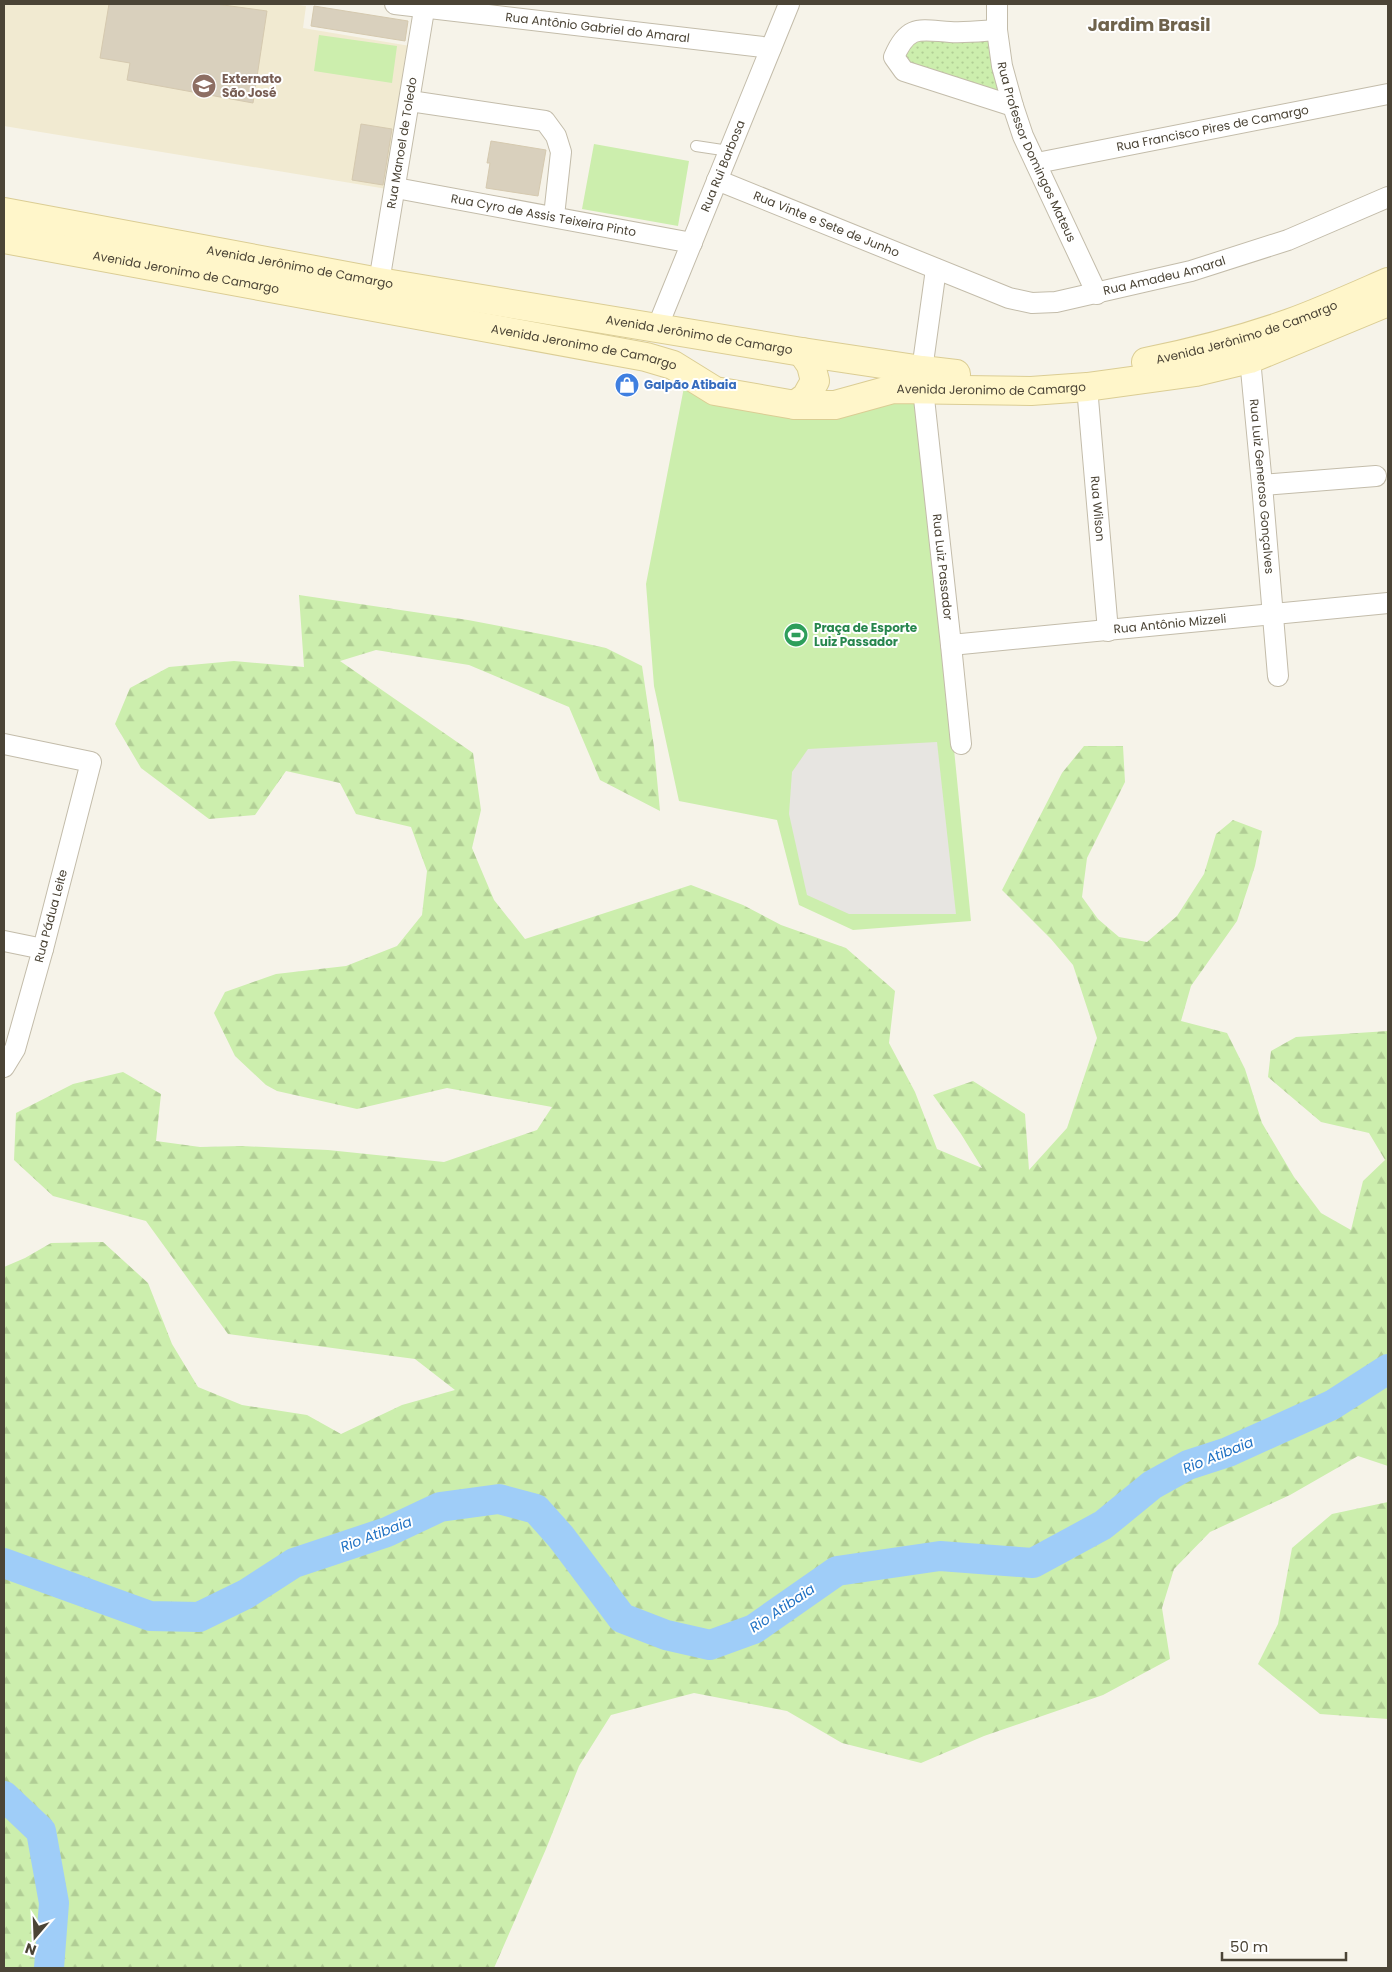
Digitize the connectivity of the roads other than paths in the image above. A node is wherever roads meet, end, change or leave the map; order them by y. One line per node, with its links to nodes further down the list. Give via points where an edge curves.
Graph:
1 (395, 4): 4 (street, Rua Antônio Gabriel do Amaral)
2 (789, 4): 6 (street, Rua Rui Barbosa)
3 (997, 4): 5 (street, Rua Professor Domingos Mateus)
4 (425, 6): 6 (street, Rua Antônio Gabriel do Amaral); 8 (street, Rua Manoel de Toledo)
5 (997, 30): 9 (street, Rua Professor Domingos Mateus, via 1002,66); 9 (street, via 950,32 924,29 908,35 894,57 904,71)
6 (771, 48): 11 (street, Rua Rui Barbosa)
7 (1388, 94): 12 (street, Rua Francisco Pires de Camargo)
8 (410, 101): 14 (street, Rua Manoel de Toledo); 17 (street, via 545,122 556,136 560,152)
9 (1013, 106): 12 (street, Rua Professor Domingos Mateus)
10 (696, 146): 11 (lane)
11 (729, 151): 13 (street, Rua Rui Barbosa)
12 (1037, 163): 23 (street, Rua Professor Domingos Mateus)
13 (717, 180): 19 (street, Rua Rui Barbosa); 20 (street, Rua Vinte e Sete de Junho)
14 (396, 188): 17 (street, Rua Cyro de Assis Teixeira Pinto); 21 (street, Rua Manoel de Toledo)
15 (1388, 197): 23 (street, Rua Amadeu Amaral, via 1288,240 1191,271)
16 (4, 212): 21 (main road, Avenida Jerônimo de Camargo)
17 (554, 216): 19 (street, Rua Cyro de Assis Teixeira Pinto)
18 (4, 239): 29 (main road, Avenida Jeronimo de Camargo, via 646,356 673,365)
19 (692, 243): 25 (street, Rua Rui Barbosa)
20 (936, 269): 23 (street, Rua Amadeu Amaral, via 1009,298 1032,303); 30 (street, Rua Luiz Passador)
21 (379, 282): 25 (main road, Avenida Jerônimo de Camargo)
22 (1388, 282): 30 (main road, Avenida Jerônimo de Camargo, via 1292,322 1200,351 1080,372 970,375)
23 (1097, 294)
24 (1388, 302): 28 (main road, Avenida Jeronimo de Camargo)
25 (657, 328): 26 (main road, Avenida Jerônimo de Camargo)
26 (709, 338): 27 (main road, Avenida Jerônimo de Camargo); 29 (main road, via 695,346 689,359)
27 (802, 352): 30 (main road, Avenida Jerônimo de Camargo); 32 (main road, via 811,365 815,381 806,397)
28 (1250, 359): 31 (main road, Avenida Jeronimo de Camargo, via 1196,372); 34 (street, Rua Luiz Generoso Gonçalves)
29 (692, 377): 32 (main road, Avenida Jeronimo de Camargo, via 715,391)
30 (922, 380): 31 (main road, Avenida Jeronimo de Camargo, via 1030,391); 32 (main road, Avenida Jeronimo de Camargo, via 835,406); 38 (street, Rua Luiz Passador)
31 (1087, 387): 37 (street, Rua Wilson)
32 (795, 405)
33 (1376, 476): 34 (street)
34 (1262, 485): 36 (street, Rua Luiz Generoso Gonçalves)
35 (1388, 603): 36 (street, Rua Antônio Mizzeli)
36 (1272, 614): 37 (street, Rua Antônio Mizzeli); 39 (street, Rua Luiz Generoso Gonçalves)
37 (1108, 631): 38 (street, Rua Antônio Mizzeli)
38 (952, 645): 41 (street, Rua Luiz Passador)
39 (1278, 676)
40 (4, 744): 43 (street, Rua Pádua Leite, via 91,762)
41 (960, 744)
42 (4, 941): 43 (street)
43 (43, 949): 44 (street, Rua Pádua Leite, via 15,1049)
44 (4, 1067)

